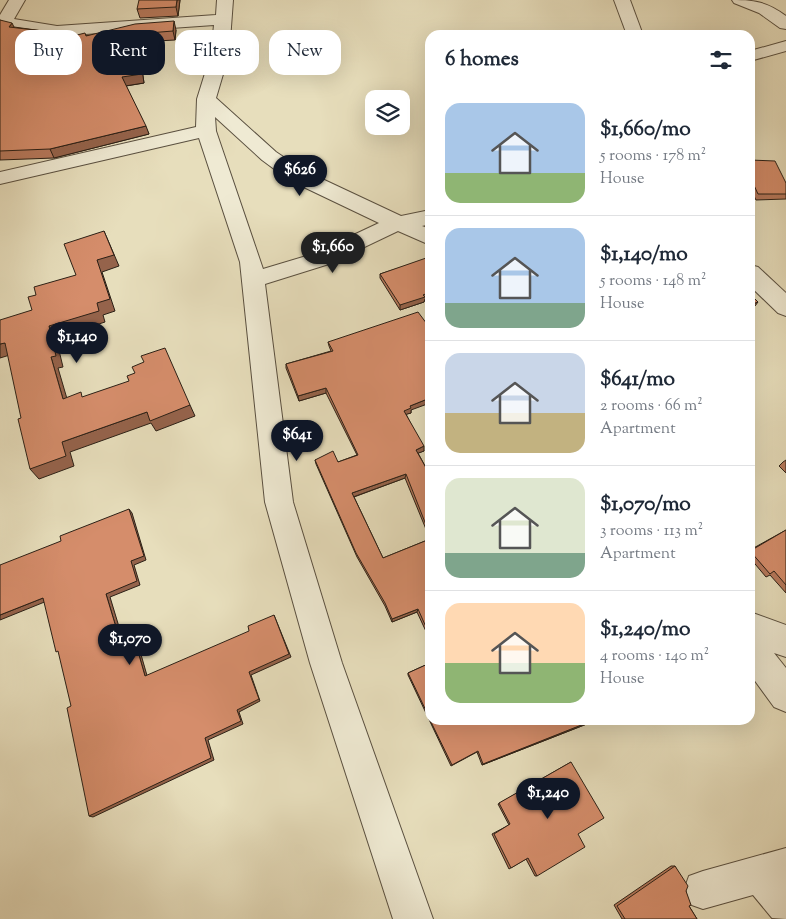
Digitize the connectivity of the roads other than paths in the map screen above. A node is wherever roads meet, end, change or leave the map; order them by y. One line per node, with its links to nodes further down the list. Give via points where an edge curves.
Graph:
1 (17, 0): 5 (street, via 14,9)
2 (622, 0): 7 (street)
3 (740, 0): 6 (street, via 763,8)
4 (224, 9): 5 (street, via 57,31); 10 (street, via 220,54)
5 (2, 22)
6 (786, 24)
7 (634, 30)
8 (786, 46): 9 (street)
9 (755, 55)
10 (206, 99): 11 (street); 14 (street, via 269,156 296,175)
11 (206, 131): 12 (street); 17 (street, via 251,262)
12 (0, 178)
13 (425, 218): 14 (street)
14 (395, 224): 15 (street); 17 (street, via 321,259)
15 (425, 236)
16 (755, 277): 18 (street)
17 (253, 280): 26 (street, via 280,502 326,663)
18 (781, 298)
19 (755, 630): 20 (street)
20 (786, 641)
21 (755, 655): 22 (street)
22 (786, 695)
23 (773, 871): 24 (street); 25 (street)
24 (703, 890)
25 (786, 904)
26 (413, 919)

